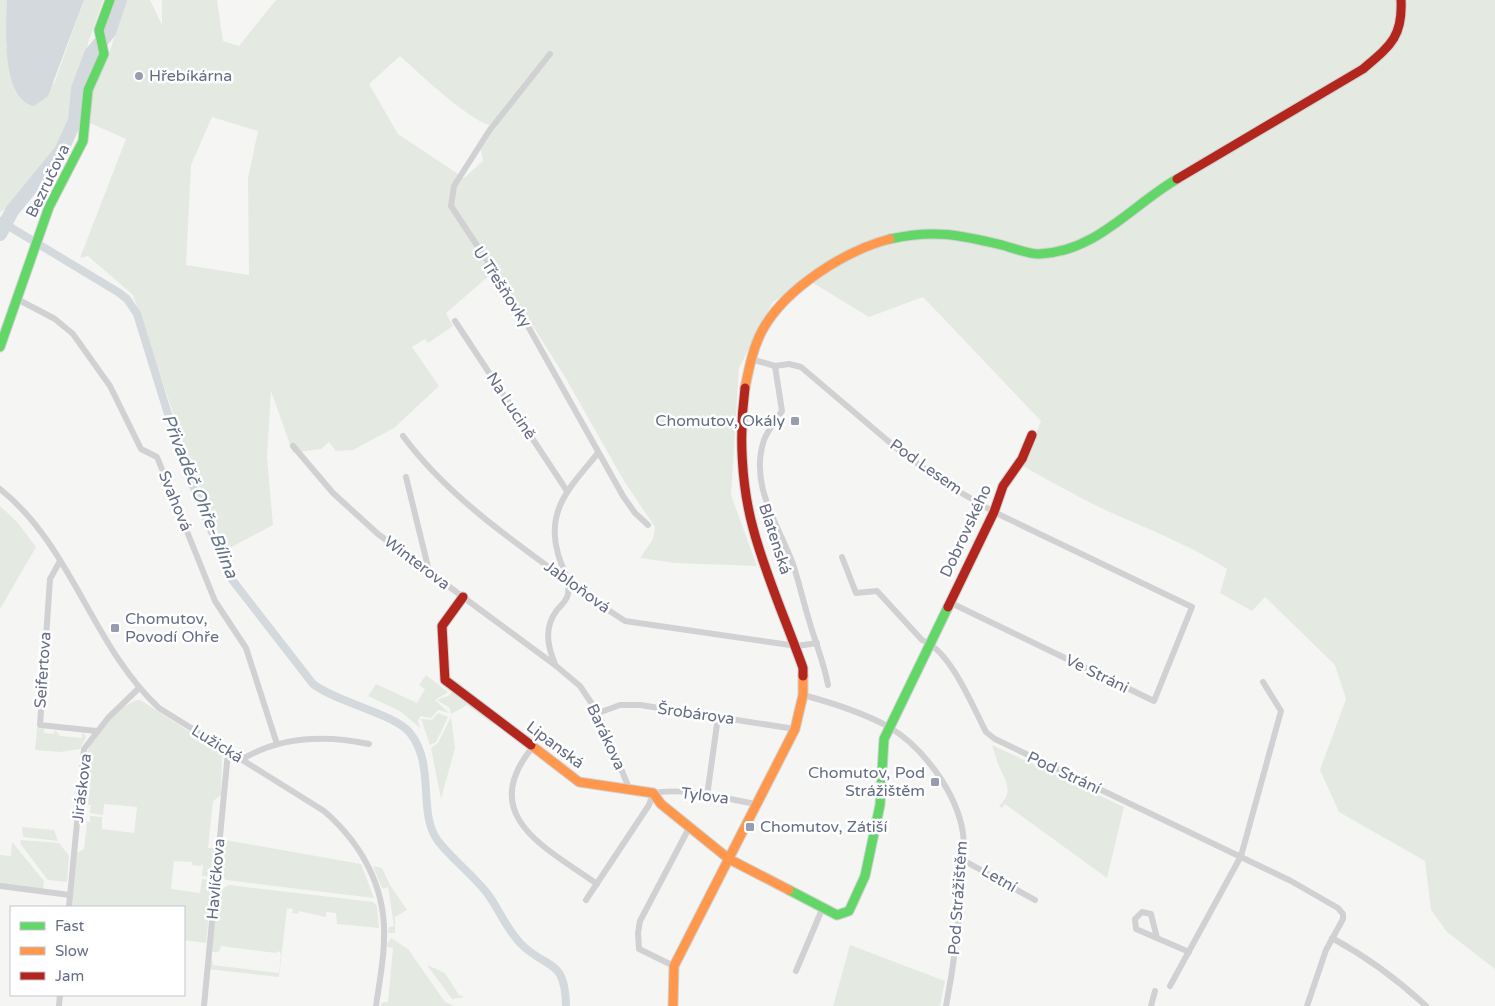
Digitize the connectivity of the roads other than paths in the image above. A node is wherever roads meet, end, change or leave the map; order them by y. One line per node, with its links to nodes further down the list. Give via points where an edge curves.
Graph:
1 (110, 0): 4 (street, Bezručova, via 99,30 104,54 88,90 84,141 49,207)
2 (1402, 0): 7 (street, Blatenská, via 1400,32 1363,70 1173,182 1106,231 1071,248 1038,254 955,234 917,233 880,242 846,256 781,304 763,329)
3 (550, 54): 12 (street, U Třešňovky, via 488,130 454,186 451,206 515,303)
4 (17, 300): 6 (street, Bezručova); 38 (street, Svahová, via 55,319 73,334 110,386 141,448 157,457 215,601 246,648)
5 (456, 321): 15 (street, Na Lucině)
6 (0, 347)
7 (751, 359): 8 (street, Pod Lesem); 27 (street, Blatenská, via 742,427 745,491 753,529)
8 (775, 366): 16 (street, Pod Lesem, via 789,364 801,367 901,452); 26 (street, via 782,411 764,440 762,488 770,515 792,563)
9 (1032, 434): 16 (street, Dobrovského, via 1026,452 1003,486)
10 (403, 436): 21 (street, Jabloňová, via 456,496)
11 (293, 446): 20 (street, Winterova, via 340,499 378,534)
12 (598, 453): 15 (street); 17 (street, U Třešňovky, via 634,514)
13 (406, 476): 20 (street)
14 (0, 489): 19 (street, Lužická, via 18,503)
15 (567, 491): 21 (street, via 554,529 558,554)
16 (994, 512): 23 (street, Dobrovského); 24 (street, Pod Lesem)
17 (648, 525)
18 (842, 558): 25 (street, via 856,593 877,591 922,640)
19 (60, 561): 31 (street, Lužická); 37 (street, Seifertova, via 50,579 40,725)
20 (429, 571): 22 (street, Winterova)
21 (568, 581): 27 (street, Jabloňová, via 625,621); 28 (street, via 568,597 551,618 548,632 548,647)
22 (463, 597): 28 (street, Winterova); 40 (street, Lipanská, via 442,626 445,680)
23 (949, 602): 24 (street, Ve Stráni, via 1154,701); 25 (street, Dobrovského)
24 (1192, 607)
25 (929, 642): 36 (street, Dobrovského); 48 (street, Pod Strání, via 944,656 986,732 995,740)
26 (816, 643): 27 (street, Jabloňová); 30 (street)
27 (797, 646): 32 (street, Blatenská, via 803,668)
28 (555, 665): 33 (street, Barákova, via 580,686)
29 (1263, 682): 48 (street, via 1281,711)
30 (828, 686)
31 (138, 689): 37 (street, Jiráskova); 41 (street, Lužická, via 159,708)
32 (804, 695): 35 (street, Blatenská); 36 (street, Pod Strážištěm, via 860,713)
33 (598, 712): 34 (street, Šrobárova, via 620,705); 43 (street, Barákova)
34 (718, 717): 35 (street, Šrobárova); 45 (street)
35 (795, 728): 46 (street, Blatenská)
36 (890, 728): 50 (street, Pod Strážištěm, via 924,756 943,781 958,812 963,833); 57 (street, Dobrovského, via 884,739 880,804 865,876 849,911 837,915)
37 (97, 732): 53 (street, Jiráskova, via 84,749)
38 (277, 744): 39 (street, via 316,738); 42 (street)
39 (369, 744)
40 (532, 748): 43 (street, Lipanská, via 579,782); 51 (street, via 518,765 512,782 512,802 517,817 527,833)
41 (228, 752): 42 (street, Lužická); 65 (street, Havlíčkova)
42 (240, 760): 66 (street, Lužická, via 324,812 342,827 362,852 381,902 384,937)
43 (629, 788): 44 (street, Lipanská)
44 (652, 793): 45 (street, Tylova, via 663,791); 47 (street); 51 (street, via 649,805)
45 (707, 796): 46 (street, Tylova)
46 (757, 804): 49 (street, Blatenská)
47 (689, 828): 49 (street); 61 (street, via 640,921 638,933 639,950)
48 (1241, 856): 59 (street, Pod Strání, via 1338,908 1343,918); 60 (street)
49 (728, 859): 57 (street, Dobrovského); 61 (street, Blatenská)
50 (963, 860): 55 (street, Letní); 68 (street, Pod Strážištěm, via 954,968)
51 (597, 884): 54 (street)
52 (0, 886): 53 (street)
53 (70, 895): 56 (street, Jiráskova)
54 (586, 900)
55 (1035, 900)
56 (69, 906)
57 (823, 908): 62 (street)
58 (1157, 938): 60 (street)
59 (1332, 938): 70 (street, Pod Strání); 71 (street, via 1364,956)
60 (1189, 952): 63 (street)
61 (674, 966): 67 (street, Blatenská)
62 (796, 971)
63 (1170, 986)
64 (1155, 991): 69 (street)
65 (204, 1006)
66 (376, 1006)
67 (673, 1006)
68 (946, 1006)
69 (1151, 1006)
70 (1307, 1006)
71 (1426, 1006)

